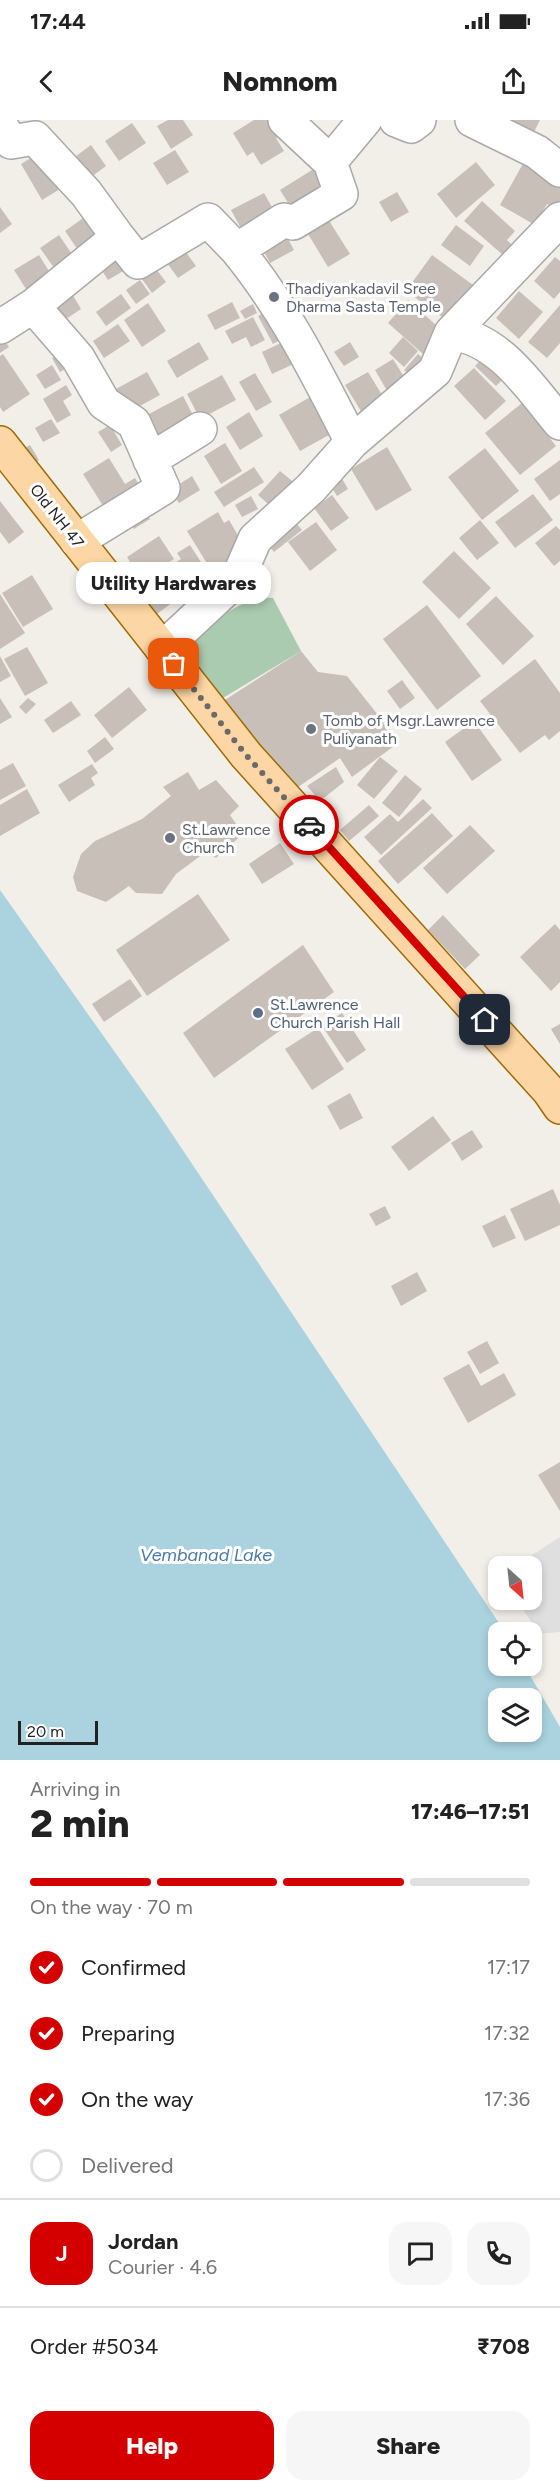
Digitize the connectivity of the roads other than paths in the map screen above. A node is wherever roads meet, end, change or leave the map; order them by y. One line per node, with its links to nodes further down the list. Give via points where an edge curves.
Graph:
1 (285, 120): 7 (street)
2 (365, 120): 7 (street)
3 (396, 120): 4 (street, via 411,126)
4 (419, 120)
5 (472, 120): 8 (street, via 537,152)
6 (0, 124): 10 (street, via 11,142 35,138 86,193)
7 (330, 162): 11 (street, via 341,194 294,223 284,220)
8 (560, 170)
9 (560, 219): 14 (street)
10 (118, 237): 11 (street, via 138,262 208,220); 12 (street)
11 (237, 250): 17 (street, via 293,329)
12 (33, 306): 13 (street); 19 (street, via 78,358 104,403 134,423)
13 (0, 327)
14 (451, 333): 15 (street, via 467,335 495,350); 17 (street, via 435,372)
15 (560, 423)
16 (200, 429): 19 (street)
17 (352, 442): 21 (street, via 255,539 238,578)
18 (0, 443): 20 (main road, Old NH 47)
19 (150, 460): 20 (street, via 163,488)
20 (77, 542): 21 (main road, Old NH 47)
21 (162, 649): 22 (main road, Old NH 47, via 246,755)
22 (560, 1107)

